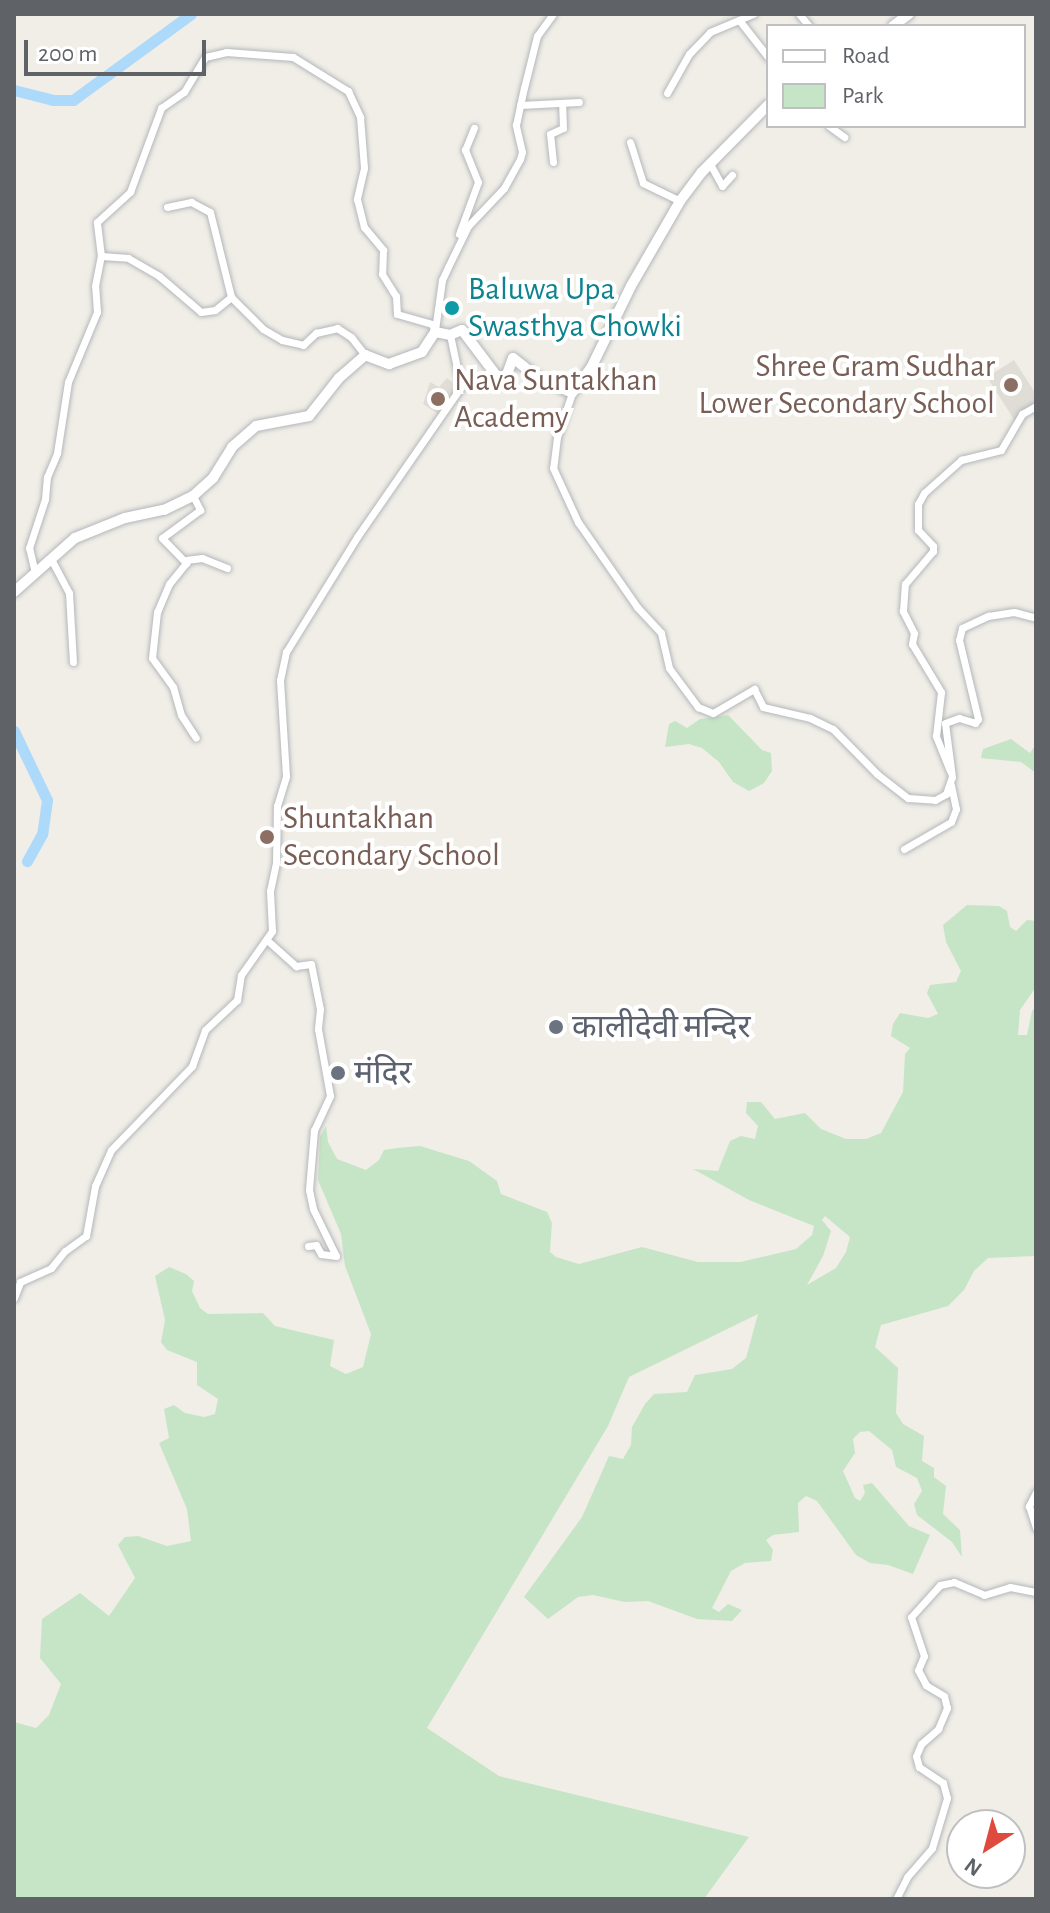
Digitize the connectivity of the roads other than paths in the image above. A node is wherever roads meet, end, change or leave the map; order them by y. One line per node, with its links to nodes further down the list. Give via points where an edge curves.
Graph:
1 (553, 14): 8 (street, via 537,36)
2 (753, 14): 3 (street)
3 (739, 20): 4 (street); 5 (street, via 706,35)
4 (766, 54)
5 (667, 93)
6 (579, 102): 7 (street)
7 (562, 103): 8 (street); 14 (street, via 563,128 550,134)
8 (520, 105): 19 (street, via 520,159 504,188 468,226)
9 (766, 107): 15 (street)
10 (474, 128): 19 (street, via 465,150 478,182)
11 (832, 128): 12 (street)
12 (844, 137)
13 (630, 142): 17 (street, via 643,183)
14 (553, 162)
15 (710, 164): 16 (street, via 722,186); 17 (street)
16 (732, 175)
17 (680, 201): 25 (street, via 591,368)
18 (167, 207): 21 (street, via 191,202 210,212)
19 (454, 255): 22 (street, via 442,280)
20 (101, 256): 21 (street, via 128,258 201,312 215,310); 22 (street, via 97,222 130,192 161,108 184,92 205,57 226,52 293,57 348,91 355,101 364,168 357,199 364,227 383,250 382,274 396,296 397,314 432,324); 31 (street, via 97,312 68,382 57,453 29,548)
21 (231, 297): 24 (street, via 282,340 303,345 316,333 337,328)
22 (435, 332): 23 (street); 24 (street, via 422,352 389,364)
23 (450, 335): 25 (street, via 462,330 469,335 499,379 506,377 513,358); 38 (street, via 461,387 357,537 286,652 280,680 286,776 277,806)
24 (365, 355): 27 (street, via 309,416 256,426)
25 (572, 393): 36 (street, via 553,468 578,522 661,633 669,668 698,707 713,713 754,689 763,707 833,729 908,798 935,800)
26 (1036, 406): 36 (street, via 1022,414 1001,450 961,460 918,504 918,530 933,551 905,584 903,611 914,633 912,644 941,692 936,736)
27 (193, 496): 28 (street, via 75,538); 29 (street, via 198,513 162,538)
28 (51, 559): 31 (street); 34 (street, via 69,593)
29 (186, 560): 30 (street, via 205,559); 35 (street, via 157,612 152,658 173,687 181,715)
30 (227, 568)
31 (35, 573): 32 (street)
32 (14, 592)
33 (1036, 618): 36 (street, via 1014,612 962,628 959,640 978,719 945,723)
34 (73, 662)
35 (196, 738)
36 (952, 781): 37 (street, via 956,809 951,822)
37 (904, 849)
38 (268, 941): 39 (street, via 296,966 311,964 320,1009 318,1029 330,1096 314,1130 309,1190 336,1256); 40 (street, via 241,975 237,1000 205,1030 192,1066 111,1150 95,1186 86,1236 51,1268 20,1282)
39 (308, 1246)
40 (14, 1298)
41 (1036, 1492): 42 (street, via 1029,1506)
42 (1036, 1528)
43 (1036, 1592): 44 (street, via 1010,1587 984,1595 954,1582 940,1585 911,1617 924,1656 918,1670 926,1685 944,1696 947,1708 916,1756 919,1767 943,1783 947,1798 932,1848)
44 (896, 1899)

